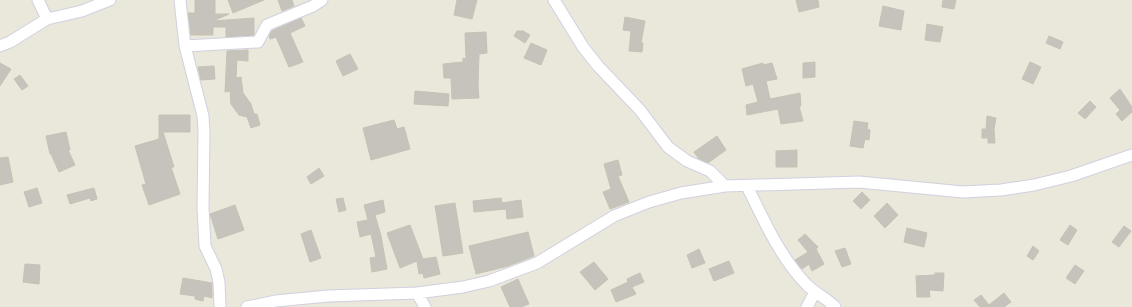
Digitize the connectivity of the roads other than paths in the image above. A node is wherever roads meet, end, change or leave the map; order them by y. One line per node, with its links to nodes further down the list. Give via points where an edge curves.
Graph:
1 (38, 0): 6 (street)
2 (110, 0): 6 (street, via 82,11)
3 (180, 0): 8 (street)
4 (322, 0): 8 (street, via 267,25 258,42)
5 (554, 0): 10 (street, via 583,47 640,110 668,148 687,161 710,171)
6 (47, 18): 7 (street)
7 (0, 46)
8 (185, 46): 14 (street, via 203,116 202,208 205,246 216,269)
9 (1132, 154): 11 (street, via 1071,176 1001,190 963,192 859,182)
10 (725, 186): 11 (street); 12 (street, via 681,193 614,216 537,263 488,281 463,287)
11 (747, 186): 13 (street, via 792,268)
12 (417, 292): 15 (street, via 328,296); 16 (street)
13 (815, 292): 17 (street); 18 (street)
14 (220, 307)
15 (247, 307)
16 (425, 307)
17 (807, 307)
18 (835, 307)

